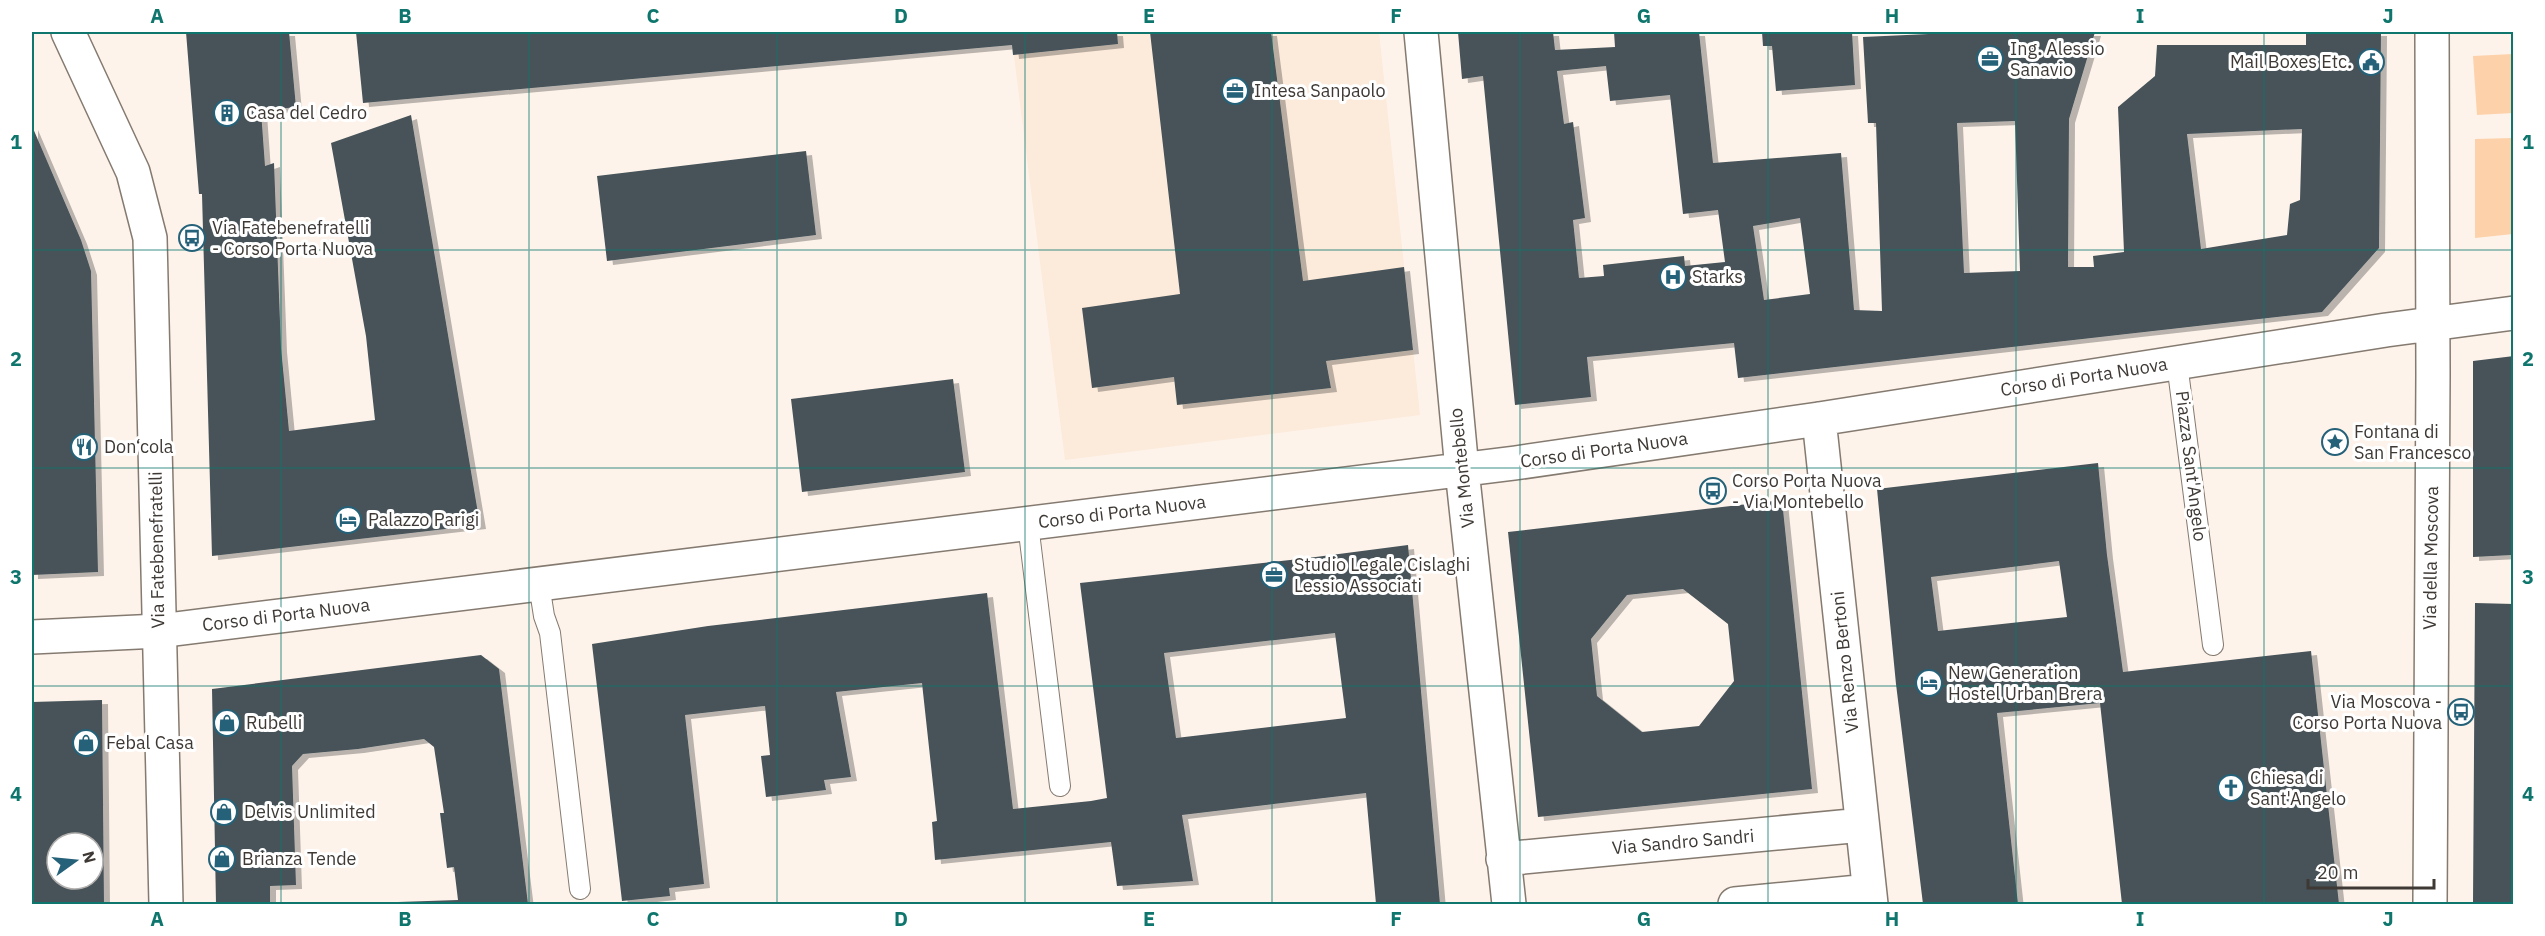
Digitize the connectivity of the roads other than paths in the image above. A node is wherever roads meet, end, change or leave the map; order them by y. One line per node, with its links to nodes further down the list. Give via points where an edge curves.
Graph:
1 (68, 32): 11 (street, Via Fatebenefratelli, via 133,172 150,238)
2 (1421, 32): 8 (street, Via Montebello)
3 (2432, 32): 5 (street, Via della Moscova)
4 (2514, 313): 5 (street)
5 (2431, 324): 6 (street); 22 (street, Via della Moscova)
6 (2177, 363): 7 (street, Corso di Porta Nuova); 13 (lane, Piazza Sant'Angelo)
7 (1819, 419): 8 (street, Corso di Porta Nuova); 15 (street, Via Renzo Bertoni)
8 (1462, 470): 9 (street, Corso di Porta Nuova); 16 (street, Via Montebello)
9 (1028, 524): 10 (street, Corso di Porta Nuova); 14 (lane, Corso di Porta Nuova)
10 (539, 584): 11 (street, Corso di Porta Nuova); 17 (lane, via 549,633)
11 (159, 631): 12 (street, Corso di Porta Nuova); 19 (street, Via Fatebenefratelli)
12 (32, 637)
13 (2213, 645)
14 (1060, 786)
15 (1862, 825): 16 (street, Via Sandro Sandri); 18 (street, Via Renzo Bertoni)
16 (1503, 859): 20 (street, Via Montebello)
17 (580, 888)
18 (1870, 898): 21 (street)
19 (166, 904)
20 (1509, 904)
21 (1735, 904)
22 (2430, 904)

